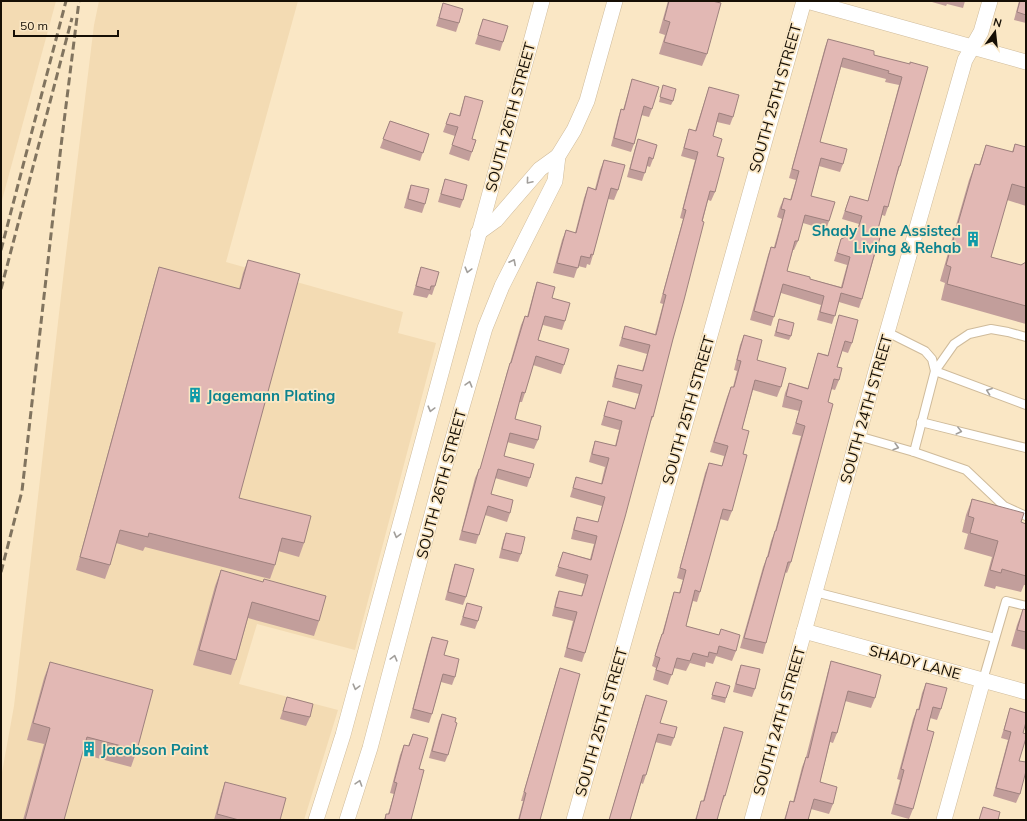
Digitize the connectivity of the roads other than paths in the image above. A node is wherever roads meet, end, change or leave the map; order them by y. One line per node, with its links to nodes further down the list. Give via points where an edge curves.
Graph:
1 (542, 1): 9 (street, SOUTH 26TH STREET)
2 (614, 1): 8 (street, SOUTH 26TH STREET, via 587,101 574,130)
3 (804, 1): 27 (street, SOUTH 25TH STREET)
4 (807, 1): 6 (street)
5 (990, 1): 6 (street, SOUTH 24TH STREET, via 981,32)
6 (973, 48): 7 (street); 10 (street, SOUTH 24TH STREET, via 965,60)
7 (1026, 62)
8 (558, 156): 9 (street, SOUTH 26TH STREET, one-way to 9, via 540,168 496,220); 26 (street, SOUTH 26TH STREET, one-way to 8, via 370,748 444,469 485,328 502,286 554,181)
9 (478, 233): 25 (street, SOUTH 26TH STREET, one-way to 25, via 343,735)
10 (887, 332): 12 (lane, via 925,351 932,359); 15 (street, SOUTH 24TH STREET)
11 (1026, 336): 12 (lane, via 991,329 969,334 954,344)
12 (935, 371): 13 (lane, one-way to 12); 14 (lane)
13 (1026, 404)
14 (921, 422): 16 (lane, one-way to 16); 17 (lane)
15 (858, 436): 17 (lane, one-way to 17); 19 (street, SOUTH 24TH STREET)
16 (1026, 448)
17 (914, 452): 18 (lane, via 966,470 1004,506)
18 (1026, 516)
19 (815, 592): 21 (street, SOUTH 24TH STREET); 22 (lane)
20 (1026, 606): 22 (lane, via 1006,601)
21 (804, 632): 23 (street, SHADY LANE); 28 (street, SOUTH 24TH STREET)
22 (995, 638): 23 (lane)
23 (983, 680): 24 (street, SHADY LANE); 29 (street)
24 (1026, 692)
25 (316, 820)
26 (347, 820)
27 (574, 820)
28 (752, 820)
29 (944, 820)

